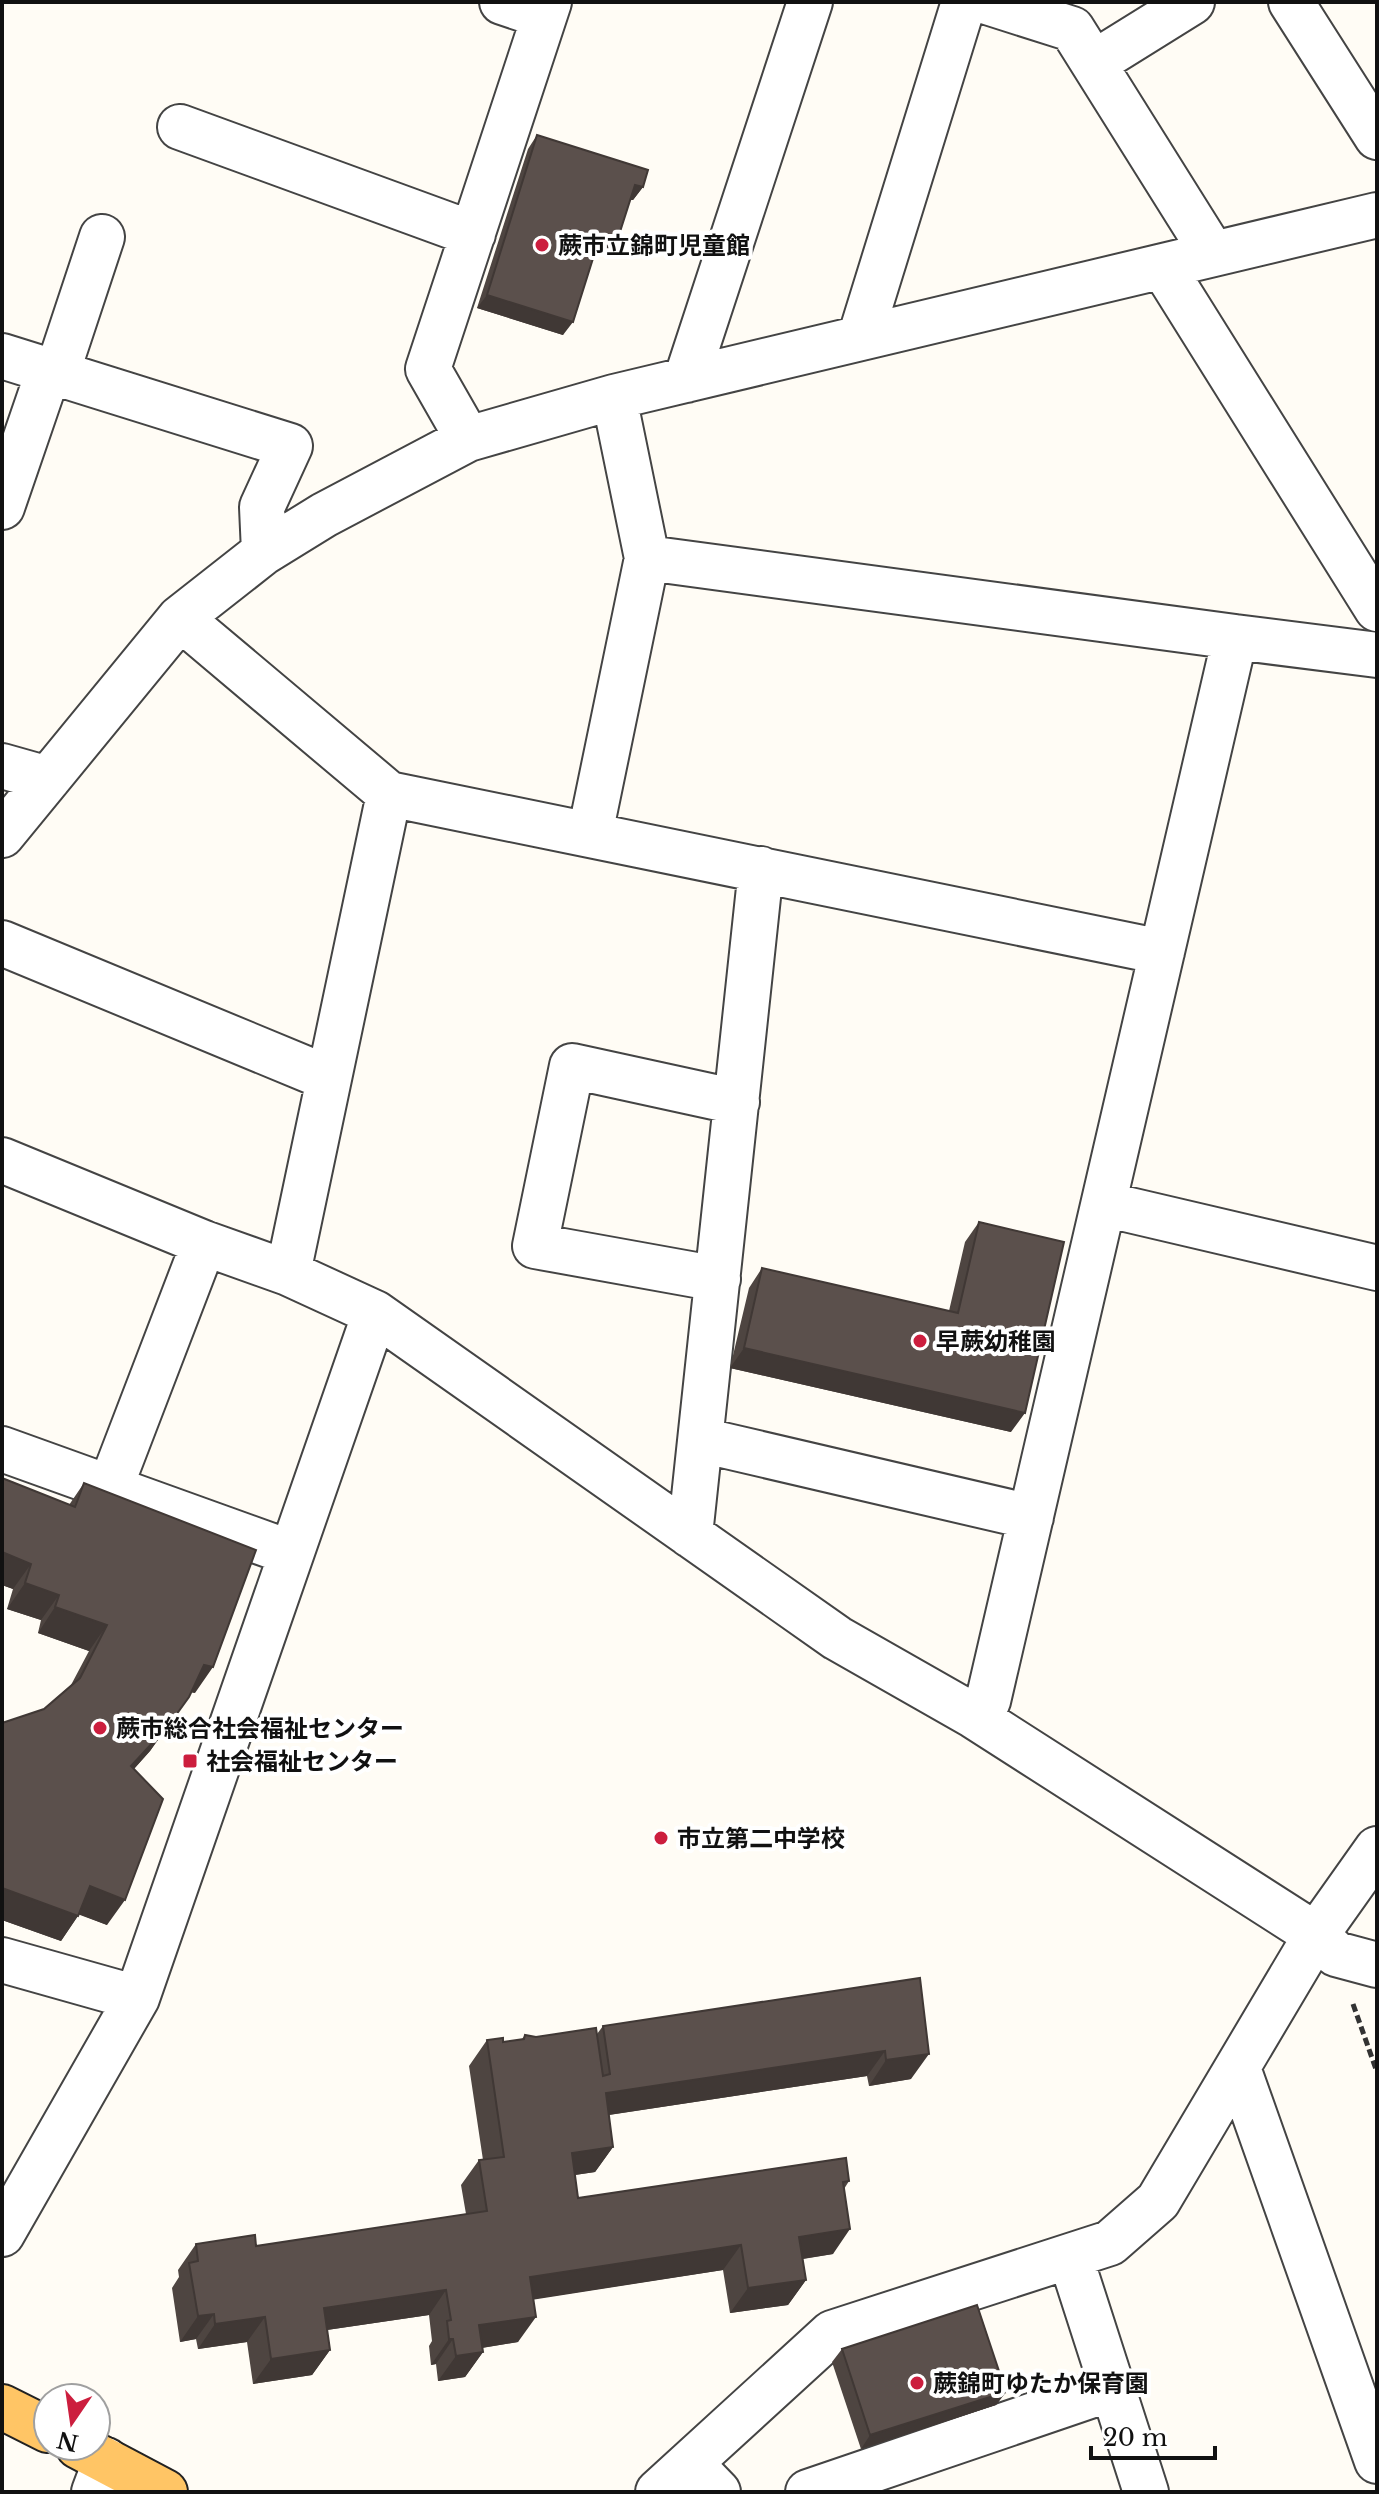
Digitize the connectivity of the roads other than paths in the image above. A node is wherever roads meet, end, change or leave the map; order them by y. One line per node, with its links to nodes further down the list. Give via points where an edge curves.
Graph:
1 (502, 2): 7 (street)
2 (810, 2): 19 (street)
3 (964, 2): 16 (street)
4 (987, 2): 8 (street, via 1072,29)
5 (1192, 2): 8 (street)
6 (1291, 2): 10 (street)
7 (546, 9): 12 (street)
8 (1094, 63): 14 (street)
9 (180, 127): 12 (street)
10 (1377, 137)
11 (1377, 215): 14 (street)
12 (473, 234): 21 (street, via 428,369)
13 (102, 237): 18 (street)
14 (1213, 254): 15 (street)
15 (1163, 267): 16 (street); 25 (street)
16 (860, 338): 19 (street)
17 (2, 356): 18 (street)
18 (53, 372): 22 (street); 23 (street, via 290,446 262,507)
19 (686, 380): 20 (street)
20 (614, 397): 21 (street); 24 (street)
21 (468, 439): 23 (street)
22 (2, 507)
23 (264, 552): 26 (street)
24 (647, 558): 27 (street); 32 (street)
25 (1377, 609)
26 (180, 618): 30 (street); 31 (street)
27 (1235, 637): 28 (street); 36 (street)
28 (1377, 655)
29 (2, 766): 30 (street)
30 (48, 779): 33 (street)
31 (389, 794): 32 (street); 37 (street)
32 (590, 834): 34 (street)
33 (2, 835)
34 (761, 869): 36 (street); 38 (street)
35 (2, 943): 37 (street)
36 (1162, 952): 40 (street)
37 (328, 1078): 43 (street)
38 (737, 1102): 44 (street); 44 (street, via 572,1066 535,1246)
39 (2, 1160): 41 (street)
40 (1104, 1204): 42 (street); 49 (street)
41 (204, 1243): 43 (street); 48 (street)
42 (1377, 1268)
43 (288, 1273): 45 (street)
44 (718, 1279): 46 (street)
45 (375, 1313): 50 (street); 51 (street)
46 (701, 1440): 49 (street); 50 (street)
47 (2, 1449): 48 (street)
48 (110, 1488): 51 (street)
49 (1031, 1517): 52 (street, via 988,1701)
50 (690, 1535): 52 (street, via 837,1638)
51 (291, 1553): 57 (street)
52 (974, 1716): 54 (street)
53 (1377, 1849): 54 (street)
54 (1326, 1944): 56 (street); 58 (street)
55 (2, 1960): 57 (street)
56 (1377, 1965)
57 (137, 1998): 59 (street)
58 (1238, 2068): 60 (street, via 1158,2201 1110,2243); 64 (street)
59 (2, 2234)
60 (1070, 2256): 61 (street); 66 (street, via 832,2333)
61 (1113, 2388): 69 (street); 70 (street)
62 (2, 2407): 63 (main road)
63 (32, 2422)
64 (1377, 2461)
65 (93, 2466): 67 (main road)
66 (704, 2478): 68 (street)
67 (165, 2492)
68 (658, 2492)
69 (808, 2492)
70 (1146, 2492)

